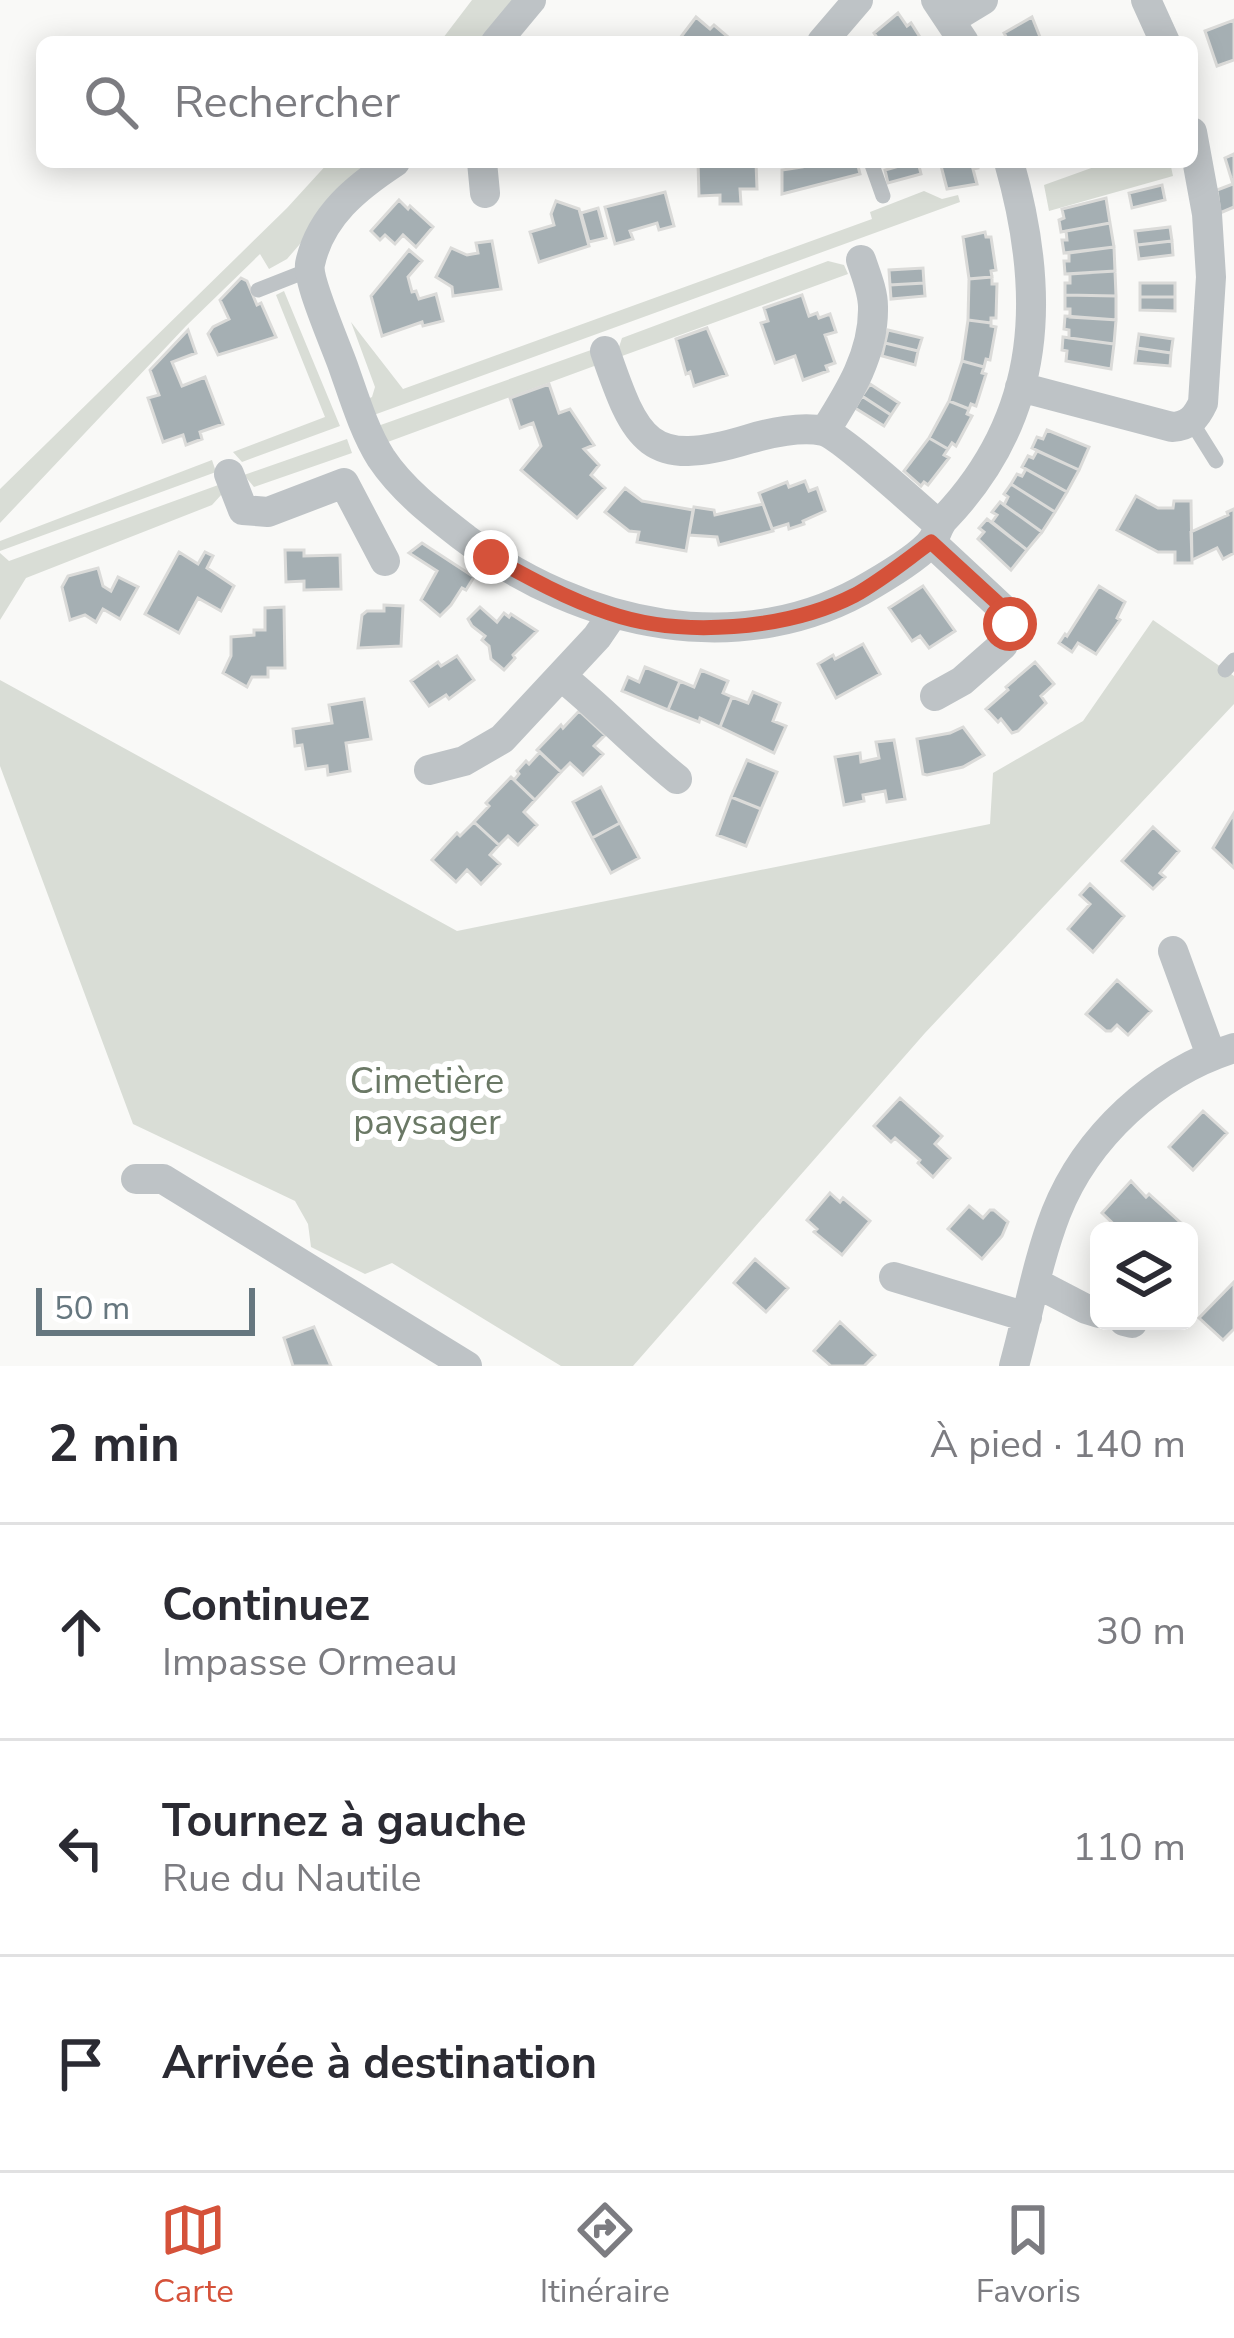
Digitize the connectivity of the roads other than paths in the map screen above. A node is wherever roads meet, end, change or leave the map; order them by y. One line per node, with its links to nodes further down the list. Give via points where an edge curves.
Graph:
1 (531, 0): 6 (street)
2 (858, 0): 7 (street)
3 (983, 0): 5 (street)
4 (1146, 0): 8 (street)
5 (950, 21)
6 (501, 36)
7 (827, 36)
8 (1162, 36)
9 (1198, 163): 19 (street, via 1211,278 1203,404)
10 (386, 168): 15 (street, via 337,209)
11 (873, 168): 13 (lane)
12 (1019, 168): 18 (street, via 1032,278)
13 (883, 196)
14 (862, 260): 20 (street, via 874,305 870,338)
15 (309, 270): 16 (lane); 23 (street, via 365,424)
16 (258, 290)
17 (604, 351): 20 (street, via 625,410 666,450)
18 (1020, 387): 19 (street, via 1160,425); 25 (street, via 978,478)
19 (1191, 422): 21 (lane)
20 (825, 431): 25 (street)
21 (1216, 461)
22 (229, 474): 24 (street, via 243,510 268,512 344,483)
23 (400, 484): 24 (street); 27 (street, via 491,557)
24 (359, 510): 26 (street)
25 (935, 533): 27 (street, via 852,597 767,622 663,626); 29 (street, via 1010,624 1003,645)
26 (385, 561)
27 (612, 615): 28 (street)
28 (562, 676): 30 (street, via 502,739); 31 (street)
29 (935, 696)
30 (429, 770)
31 (676, 779)
32 (1173, 951): 33 (street)
33 (1222, 1051): 36 (street, via 1148,1092 1082,1162 1055,1215)
34 (136, 1179): 39 (street, via 163,1179)
35 (894, 1277): 38 (street)
36 (1036, 1282): 37 (street); 38 (street)
37 (1090, 1309)
38 (1027, 1317): 40 (street)
39 (467, 1366)
40 (1014, 1366)

